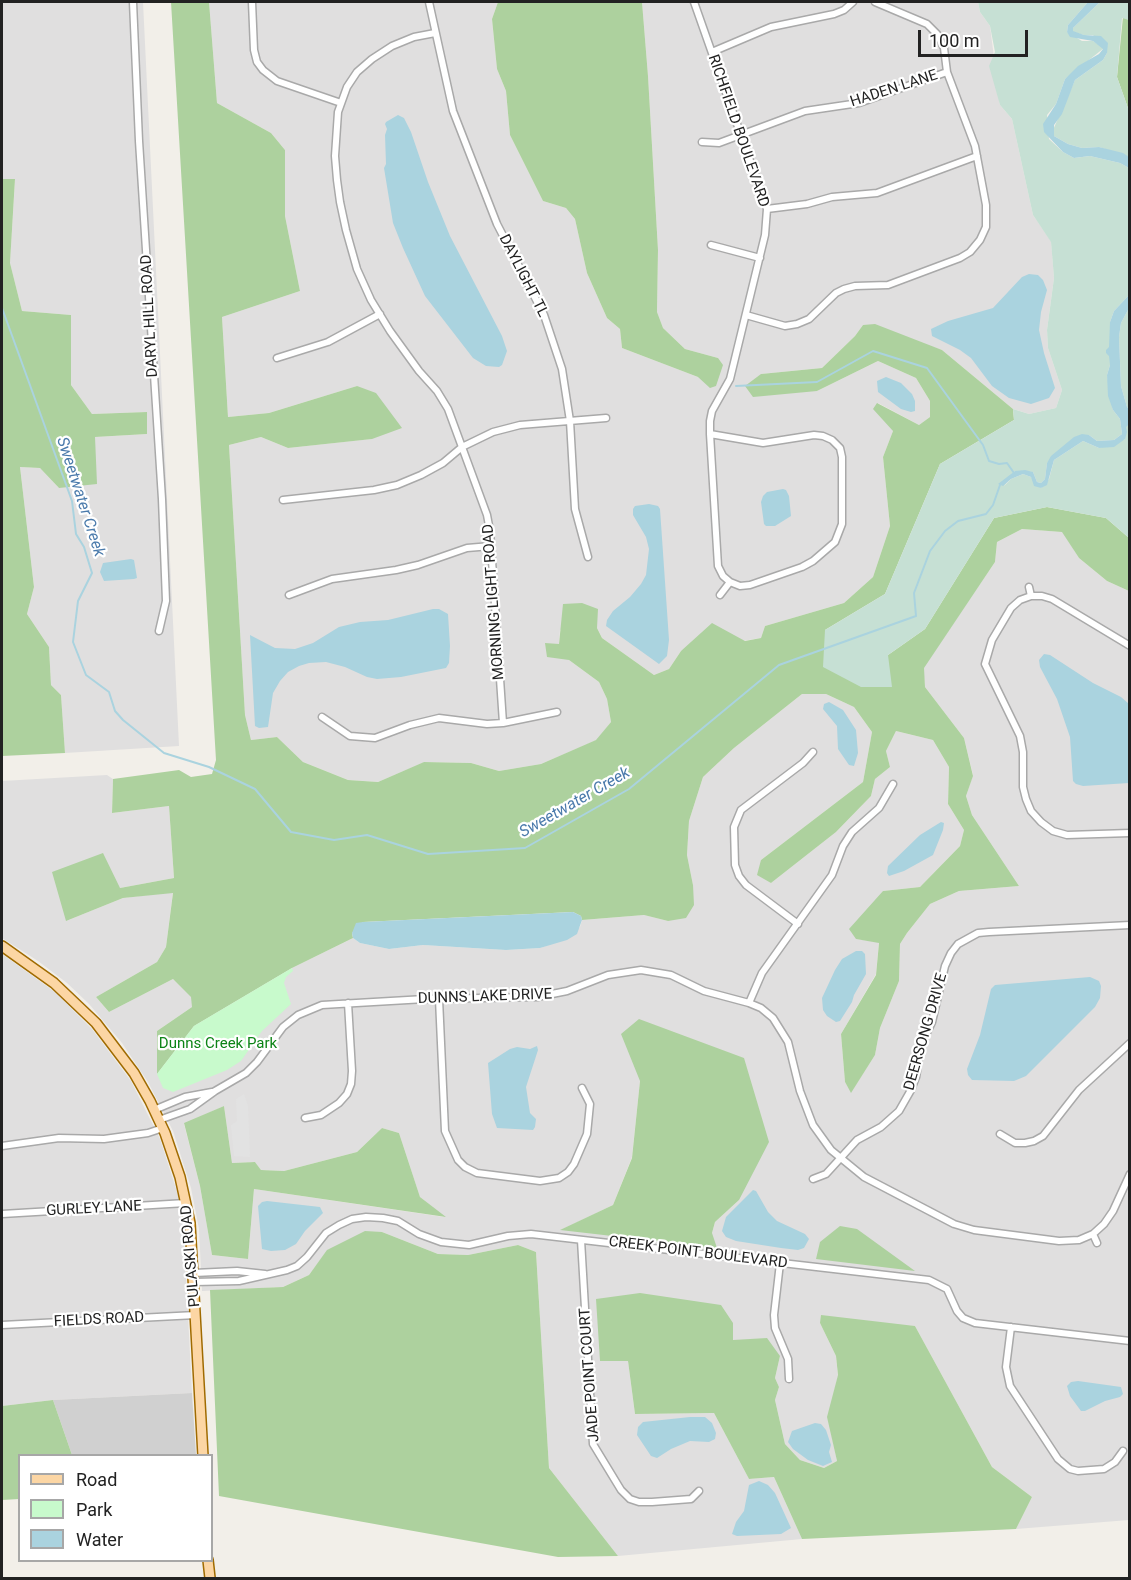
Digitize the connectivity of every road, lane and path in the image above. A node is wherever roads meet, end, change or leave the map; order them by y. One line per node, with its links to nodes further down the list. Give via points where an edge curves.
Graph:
1 (132, 2): 32 (street, DARYL HILL ROAD, via 162,499 165,602)
2 (252, 2): 10 (street, via 254,50 263,70 277,81)
3 (429, 2): 7 (street, DAYLIGHT TL)
4 (694, 2): 8 (street, RICHFIELD BOULEVARD)
5 (853, 2): 8 (street, via 834,14 771,27)
6 (875, 2): 9 (street, via 927,24 945,48)
7 (435, 33): 10 (street, MORNING LIGHT ROAD, via 392,46 372,59 357,72); 21 (street, DAYLIGHT TL, via 453,111 476,171 554,343)
8 (712, 52): 11 (street, RICHFIELD BOULEVARD)
9 (947, 72): 11 (street, HADEN LANE, via 859,103 804,111); 13 (street)
10 (341, 103): 17 (street, MORNING LIGHT ROAD, via 335,156 340,202 357,268)
11 (742, 136): 12 (street, HADEN LANE, via 719,143); 14 (street, RICHFIELD BOULEVARD)
12 (702, 142)
13 (977, 156): 14 (street, via 877,193); 18 (street, via 987,205 986,227 969,252 888,285 844,289 809,319 797,324 785,326)
14 (767, 209): 16 (street, RICHFIELD BOULEVARD)
15 (711, 246): 16 (street)
16 (760, 258): 18 (street, RICHFIELD BOULEVARD)
17 (380, 314): 19 (street, via 328,342); 23 (street, MORNING LIGHT ROAD, via 437,391)
18 (746, 315): 22 (street, RICHFIELD BOULEVARD, via 730,379 712,411)
19 (277, 358)
20 (606, 418): 21 (street)
21 (570, 421): 23 (street, via 520,425 493,432); 26 (street, DAYLIGHT TL, via 574,509)
22 (710, 434): 27 (street, RICHFIELD BOULEVARD, via 718,566); 27 (street, via 763,443 823,436 840,448 842,458 842,524 835,542 802,567 750,585)
23 (462, 447): 24 (street, via 443,464 397,485); 25 (street, MORNING LIGHT ROAD, via 488,515)
24 (284, 500)
25 (491, 546): 29 (street, via 467,548 396,570 332,579); 36 (street, MORNING LIGHT ROAD)
26 (588, 556)
27 (730, 582): 30 (street)
28 (1029, 587): 31 (street)
29 (289, 595)
30 (720, 595)
31 (1031, 596): 33 (street, via 1052,599); 39 (street, via 1011,608 992,640 984,664 1020,736 1023,787 1031,811 1053,831 1067,835)
32 (159, 630)
33 (1130, 646)
34 (557, 712): 36 (street)
35 (322, 717): 36 (street, via 350,736 361,738 375,738 439,718)
36 (503, 723)
37 (813, 752): 40 (street, via 741,810 734,827 739,876)
38 (893, 784): 40 (street, via 879,807 852,832 832,875)
39 (1130, 833)
40 (798, 924): 45 (street, via 762,973)
41 (1130, 925): 54 (street, DEERSONG DRIVE, via 978,933 958,944 945,966 911,1090 890,1121 857,1140)
42 (2, 946): 49 (main road, PULASKI ROAD, via 54,983 96,1023 127,1062)
43 (439, 999): 44 (street, DUNNS LAKE DRIVE); 45 (street, DUNNS LAKE DRIVE, via 545,996 608,975 641,970 672,975 704,991); 47 (street, via 445,1131 465,1167 477,1173 540,1181 568,1172 587,1134 590,1104)
44 (348, 1003): 48 (street, DUNNS LAKE DRIVE, via 322,1005 298,1015 283,1027 246,1073); 50 (street, via 351,1084 339,1103 321,1115)
45 (749, 1003): 54 (street, DUNNS LAKE DRIVE, via 761,1008 782,1029 813,1125)
46 (1130, 1043): 52 (street, via 1079,1090 1043,1136 1015,1143)
47 (582, 1088)
48 (215, 1091): 49 (street, via 185,1097); 51 (street)
49 (154, 1110): 51 (main road, PULASKI ROAD)
50 (305, 1118)
51 (161, 1124): 53 (street, via 148,1133); 57 (main road, PULASKI ROAD, via 176,1161)
52 (1000, 1134)
53 (2, 1146)
54 (841, 1159): 56 (street, DEERSONG DRIVE, via 826,1174); 59 (street, DUNNS LAKE DRIVE, via 864,1177 963,1228 1059,1241 1079,1240)
55 (1130, 1174): 59 (street, via 1113,1211)
56 (813, 1179)
57 (186, 1203): 58 (street, GURLEY LANE); 63 (main road, PULASKI ROAD)
58 (2, 1214)
59 (1093, 1234): 61 (street)
60 (581, 1240): 62 (street, CREEK POINT BOULEVARD); 63 (street, CREEK POINT BOULEVARD, via 531,1234 469,1245 441,1242 398,1221 366,1217 326,1233 297,1266 272,1275 238,1281); 71 (street, JADE POINT COURT, via 593,1444 630,1499 652,1502 691,1498)
61 (1097, 1243)
62 (780, 1263): 66 (street, CREEK POINT BOULEVARD, via 929,1280 947,1289 963,1318); 68 (street, via 775,1328 788,1359)
63 (194, 1277): 64 (main road, PULASKI ROAD)
64 (196, 1315): 65 (street, FIELDS ROAD); 70 (main road, PULASKI ROAD)
65 (2, 1325)
66 (1011, 1327): 67 (street, CREEK POINT BOULEVARD); 69 (street, via 1007,1378 1058,1459 1078,1471 1104,1469)
67 (1130, 1341)
68 (789, 1379)
69 (1123, 1451)
70 (203, 1454)
71 (699, 1491)
72 (208, 1562): 73 (main road)
73 (210, 1578)

